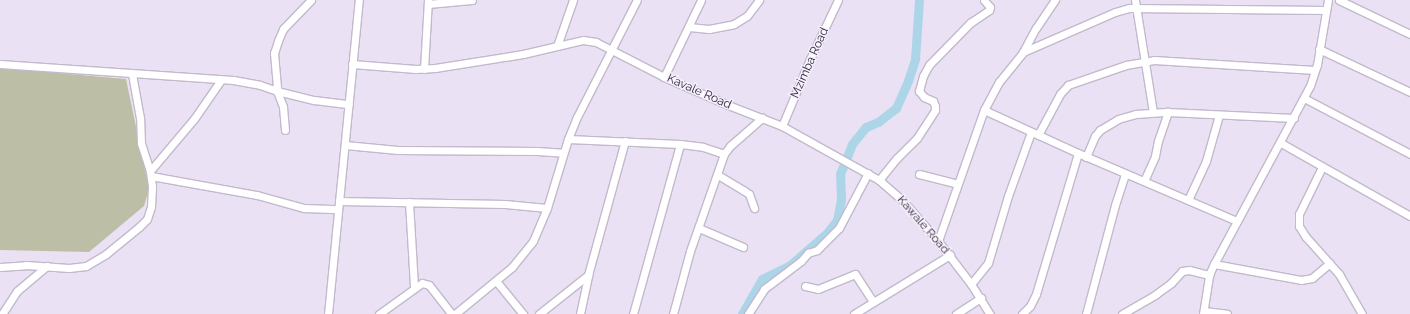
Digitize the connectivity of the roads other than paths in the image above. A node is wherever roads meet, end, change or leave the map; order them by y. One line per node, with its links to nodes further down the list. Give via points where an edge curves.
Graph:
1 (311, 0): 31 (street, via 283,29 278,41 274,53)
2 (359, 0): 25 (street)
3 (472, 0): 14 (street)
4 (573, 0): 19 (street)
5 (637, 0): 21 (street)
6 (701, 0): 17 (street)
7 (759, 0): 17 (street, via 747,16 734,24 708,30)
8 (838, 0): 41 (street, Mzimba Road)
9 (984, 0): 61 (street, via 990,7 989,10 970,23 929,65 923,76 920,91 933,101 935,110 917,138)
10 (1055, 0): 22 (street)
11 (1135, 0): 15 (street)
12 (1328, 0): 16 (street)
13 (1339, 0): 18 (street)
14 (428, 2): 26 (street)
15 (1136, 8): 16 (street); 22 (street, via 1115,12); 23 (street)
16 (1326, 10): 20 (street)
17 (689, 27): 29 (street)
18 (1410, 34)
19 (557, 46): 21 (street, Kavale Road, via 587,40); 26 (street, Kavale Road, via 523,54)
20 (1319, 49): 27 (street); 32 (street)
21 (611, 50): 29 (street, Kavale Road); 44 (street)
22 (1023, 52): 35 (street, via 999,82)
23 (1144, 60): 27 (street); 36 (street); 43 (street, via 1068,86)
24 (0, 64): 28 (street)
25 (352, 64): 26 (street, Kavale Road); 34 (street)
26 (424, 69)
27 (1315, 70): 33 (street)
28 (132, 74): 30 (street); 56 (street, via 140,118 141,142)
29 (664, 77): 39 (street, Kavale Road)
30 (221, 80): 31 (street, via 260,85); 56 (street, via 194,119)
31 (277, 91): 34 (street, via 314,100); 42 (street, via 283,107)
32 (1410, 92)
33 (1304, 98): 40 (street); 52 (street)
34 (349, 104): 48 (street)
35 (984, 110): 43 (street); 63 (street)
36 (1152, 112): 37 (street); 54 (street, via 1118,119 1105,126 1095,136)
37 (1168, 112): 38 (street); 62 (street, via 1155,156)
38 (1219, 115): 40 (street); 64 (street, via 1206,161)
39 (762, 118): 41 (street, Kavale Road); 50 (street)
40 (1294, 118): 47 (street)
41 (782, 126): 53 (street, Kavale Road)
42 (285, 130)
43 (1034, 134): 51 (street); 82 (street, via 1008,196 988,263)
44 (568, 139): 45 (street); 49 (street)
45 (625, 141): 46 (street); 79 (street)
46 (680, 144): 50 (street, via 703,147); 96 (street)
47 (1281, 144): 55 (street); 70 (street)
48 (345, 145): 49 (street, via 398,150); 66 (street)
49 (563, 153): 67 (street)
50 (724, 154): 60 (street)
51 (1078, 154): 54 (street); 102 (street, via 1036,294)
52 (1410, 154)
53 (837, 157): 57 (street, Kawale Road)
54 (1086, 157): 59 (street)
55 (1322, 167): 69 (street); 75 (street, via 1304,201 1298,219 1302,231)
56 (150, 173): 66 (street, via 257,195 304,208); 77 (street, via 151,211 139,227 91,264 80,267)
57 (868, 173): 61 (street, Kawale Road); 98 (street, via 839,228 817,250 808,253 764,289)
58 (919, 174): 63 (street)
59 (1125, 174): 62 (street); 103 (street)
60 (718, 175): 68 (street, via 744,190 752,200); 71 (street)
61 (879, 180): 72 (street, Kawale Road, via 904,202)
62 (1144, 181): 64 (street)
63 (958, 184): 72 (street)
64 (1188, 200): 70 (street)
65 (409, 202): 66 (street); 67 (street, via 505,204); 84 (street)
66 (338, 205): 89 (street)
67 (547, 208): 81 (street, via 526,251)
68 (754, 208)
69 (1410, 216)
70 (1237, 221): 76 (street)
71 (699, 228): 73 (street); 97 (street)
72 (938, 241): 74 (street, Kawale Road)
73 (743, 247)
74 (950, 255): 82 (street, Kawale Road); 86 (street)
75 (1330, 263): 76 (street, via 1312,278 1301,280); 106 (street)
76 (1214, 264): 80 (street)
77 (47, 266): 78 (street); 88 (street, via 17,291)
78 (0, 267)
79 (588, 275): 94 (street); 95 (street)
80 (1209, 275): 87 (street); 104 (street, via 1189,270 1182,271 1156,294)
81 (496, 281): 92 (street); 93 (street)
82 (971, 284): 85 (street, Kawale Road)
83 (805, 286): 86 (street, via 818,289 855,274)
84 (414, 287): 90 (street); 91 (street, via 422,283 427,284)
85 (981, 298): 100 (street); 101 (street, Kawale Road)
86 (873, 302): 99 (street)
87 (1203, 312): 105 (street)
88 (2, 314)
89 (328, 314)
90 (379, 314)
91 (452, 314)
92 (456, 314)
93 (523, 314)
94 (539, 314)
95 (580, 314)
96 (633, 314)
97 (673, 314)
98 (748, 314)
99 (854, 314)
100 (956, 314)
101 (990, 314)
102 (1022, 314)
103 (1086, 314)
104 (1122, 314)
105 (1227, 314)
106 (1362, 314)

